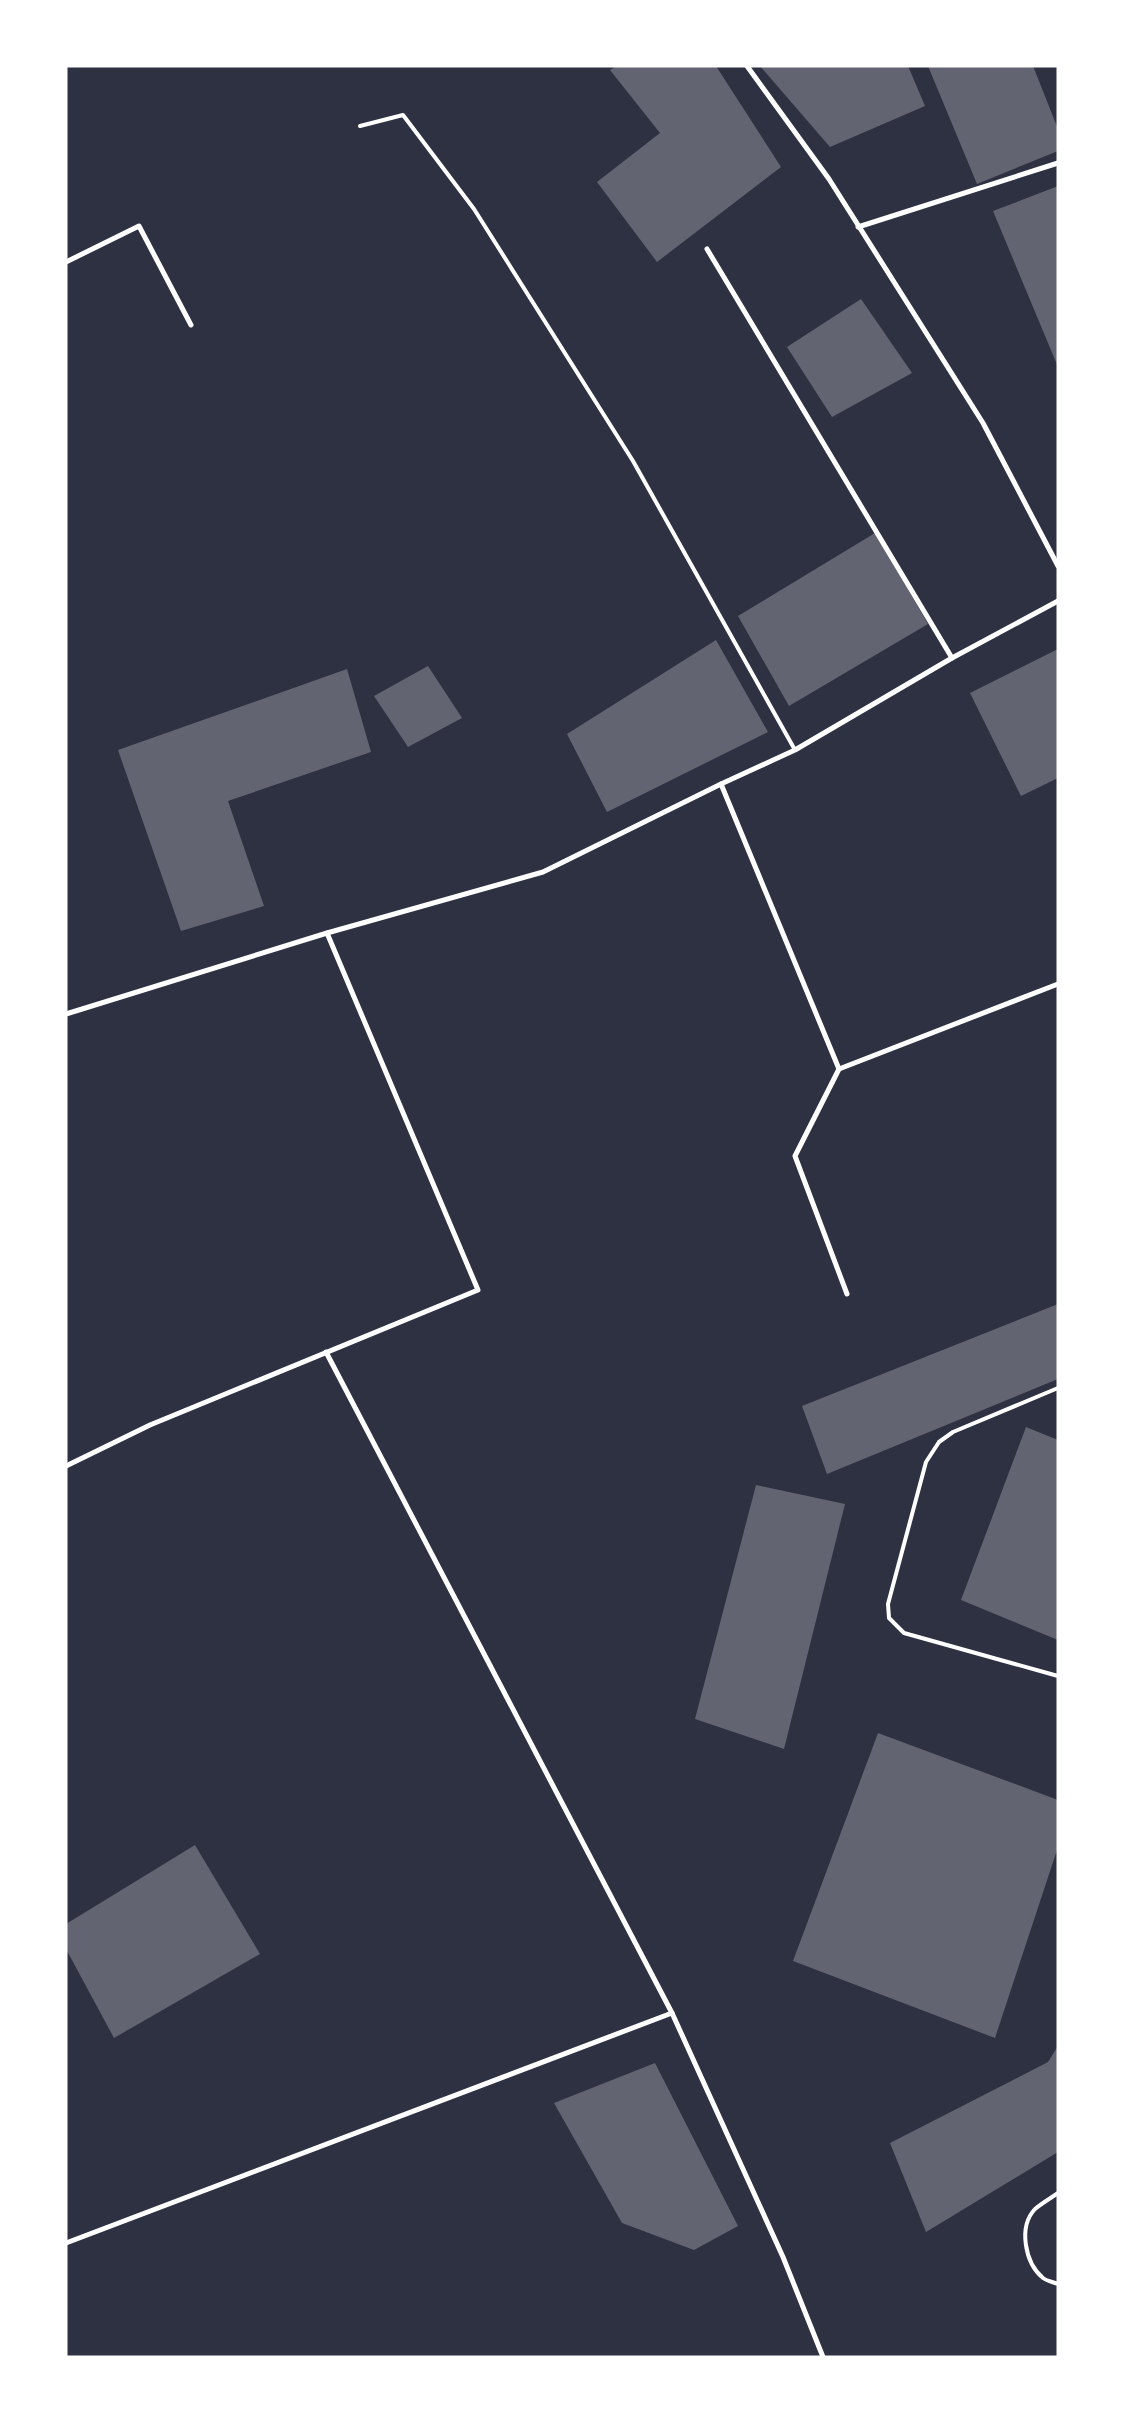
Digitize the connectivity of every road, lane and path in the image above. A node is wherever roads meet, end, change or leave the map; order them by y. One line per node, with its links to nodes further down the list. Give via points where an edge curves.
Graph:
1 (747, 66): 4 (street, via 829,179)
2 (360, 126): 11 (lane, via 403,116 474,209 633,461)
3 (1058, 163): 4 (street)
4 (858, 227): 8 (street, via 983,423)
5 (707, 249): 10 (street)
6 (66, 262): 7 (street, via 139,226)
7 (191, 325)
8 (1058, 566)
9 (1058, 601): 10 (street)
10 (952, 658): 11 (street)
11 (795, 750): 12 (street)
12 (721, 784): 13 (street, via 543,872); 16 (street)
13 (327, 933): 15 (street); 18 (street, via 478,1290)
14 (1058, 984): 16 (street)
15 (66, 1014)
16 (839, 1070): 17 (street, via 795,1156)
17 (846, 1294)
18 (326, 1352): 20 (street, via 150,1424); 22 (street)
19 (1058, 1388): 21 (lane, via 953,1432 939,1442 926,1462 888,1604 889,1618 904,1633)
20 (66, 1466)
21 (1058, 1676)
22 (672, 2013): 24 (street); 26 (street, via 783,2257)
23 (1058, 2193): 25 (lane, via 1034,2210 1026,2225 1026,2246 1043,2278)
24 (66, 2243)
25 (1058, 2284)
26 (823, 2357)

